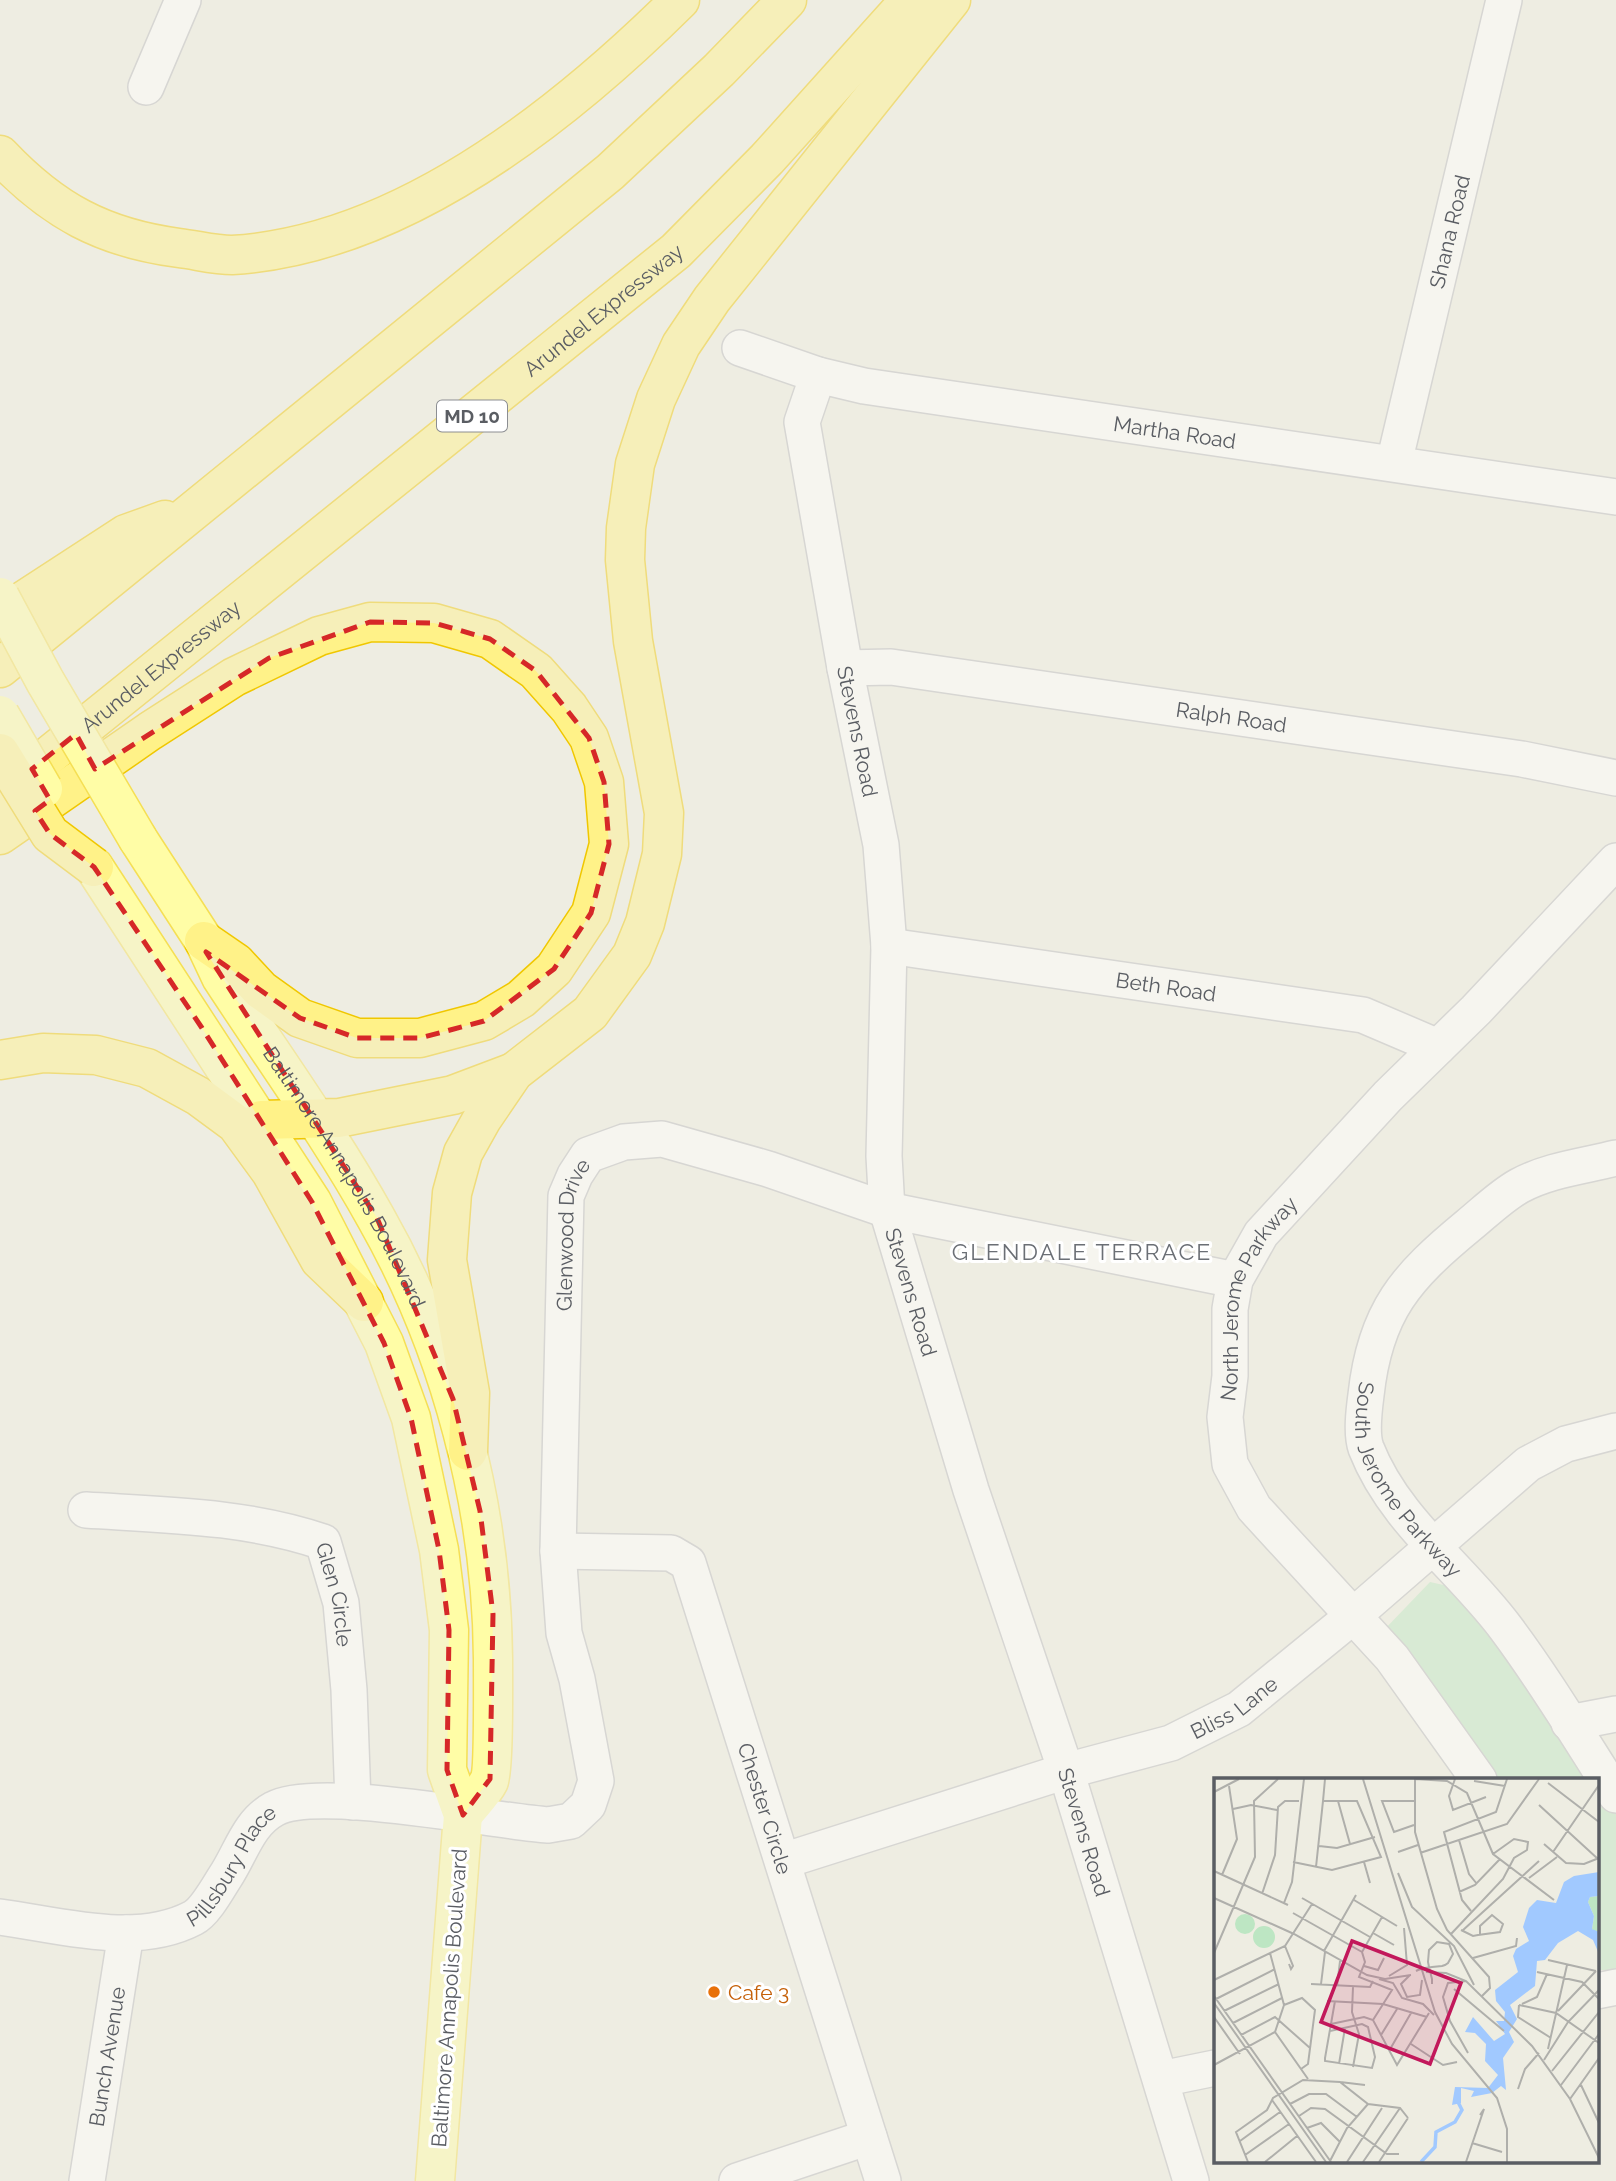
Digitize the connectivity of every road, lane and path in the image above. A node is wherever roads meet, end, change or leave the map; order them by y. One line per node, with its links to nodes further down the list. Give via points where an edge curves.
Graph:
1 (183, 0): 7 (street)
2 (680, 0): 8 (highway, via 633,46 522,136 435,190 367,224 297,247 229,255 147,244 86,224 27,183)
3 (787, 0): 13 (highway, via 610,172)
4 (910, 0): 21 (highway, Arundel Expressway / MD 10, via 767,159 676,251)
5 (951, 0): 29 (highway, via 712,299 681,345 656,400 635,464 625,560 664,813 656,887 632,955 590,1013)
6 (1504, 0): 11 (street, Shana Road)
7 (146, 87)
8 (0, 155)
9 (740, 348): 10 (street, Martha Road)
10 (818, 375): 11 (street, Martha Road, via 864,386); 17 (street, Stevens Road, via 802,422)
11 (1394, 463): 12 (street, Martha Road)
12 (1616, 497)
13 (203, 505): 15 (highway, via 126,534); 16 (highway)
14 (0, 597): 25 (main road, Baltimore Annapolis Boulevard, bridge, via 138,839)
15 (0, 616)
16 (0, 668)
17 (845, 668): 20 (street, Ralph Road, via 891,667 1522,759); 26 (street, Stevens Road, via 881,845)
18 (0, 715): 24 (main road, Baltimore Annapolis Boulevard, bridge)
19 (0, 753): 24 (highway, bridge, via 50,834)
20 (1616, 778)
21 (0, 795)
22 (0, 835): 25 (highway, via 234,677 319,636 370,622 434,623 490,639 536,671 589,738 604,782 609,844 591,912 554,969 521,999 484,1021 420,1038 357,1038 300,1018)
23 (1616, 861): 27 (street, North Jerome Parkway)
24 (94, 867): 31 (main road, Baltimore Annapolis Boulevard)
25 (204, 941): 30 (main road, Baltimore Annapolis Boulevard)
26 (889, 946): 27 (street, Beth Road, via 1363,1016); 33 (street, Stevens Road)
27 (1437, 1046): 34 (street, North Jerome Parkway, via 1262,1234)
28 (0, 1060): 35 (highway, via 43,1053 96,1055 147,1068 198,1096 236,1124 271,1172 320,1261)
29 (514, 1072): 30 (highway, via 453,1095 340,1118); 37 (highway, via 463,1153 447,1228 450,1289 470,1393)
30 (313, 1119): 31 (highway); 37 (main road, Baltimore Annapolis Boulevard, via 377,1219 401,1269 438,1356)
31 (261, 1120): 35 (main road, Baltimore Annapolis Boulevard, via 312,1202)
32 (1616, 1158): 39 (street, South Jerome Parkway, via 1516,1187 1422,1264 1381,1325 1370,1356 1365,1446)
33 (887, 1210): 34 (street, Glenwood Drive); 40 (street, Glenwood Drive, via 662,1139 624,1142 588,1155 566,1196); 44 (street, Stevens Road, via 971,1490)
34 (1235, 1280): 41 (street, North Jerome Parkway, via 1225,1417 1230,1464 1254,1508)
35 (364, 1302): 48 (main road, Baltimore Annapolis Boulevard, via 402,1393 424,1466 449,1630 447,1770)
36 (1616, 1431): 39 (street, Bliss Lane, via 1566,1444 1528,1464)
37 (468, 1451): 48 (main road, Baltimore Annapolis Boulevard, via 487,1555 494,1683 490,1779)
38 (86, 1510): 47 (street, Glen Circle, via 226,1519 286,1529 323,1542 341,1603)
39 (1430, 1547): 41 (street, Bliss Lane); 43 (street, South Jerome Parkway, via 1467,1581 1505,1628)
40 (558, 1551): 48 (street, Glenwood Drive, via 564,1633 596,1781 588,1805 571,1821 548,1825); 49 (street, Chester Circle, via 671,1553 688,1563)
41 (1353, 1616): 44 (street, Bliss Lane, via 1239,1709 1171,1743); 45 (street, North Jerome Parkway, via 1392,1658)
42 (1616, 1714): 43 (street)
43 (1569, 1723): 46 (street, South Jerome Parkway)
44 (1066, 1771): 49 (street, Bliss Lane); 55 (street, Stevens Road)
45 (1478, 1778)
46 (1616, 1795)
47 (353, 1801): 48 (street, Pillsbury Place); 51 (street, Pillsbury Place, via 275,1808 254,1825 226,1876 195,1917 167,1928)
48 (463, 1815): 58 (main road, Baltimore Annapolis Boulevard)
49 (783, 1861): 56 (street, Chester Circle)
50 (0, 1917): 51 (street, Pillsbury Place)
51 (126, 1933): 57 (street, Bunch Avenue)
52 (1616, 1987): 53 (street)
53 (1598, 1991)
54 (1214, 2068): 55 (street)
55 (1161, 2079): 61 (street, Stevens Road)
56 (869, 2137): 59 (street); 60 (street, Chester Circle)
57 (87, 2181)
58 (435, 2181)
59 (737, 2181)
60 (883, 2181)
61 (1191, 2181)

